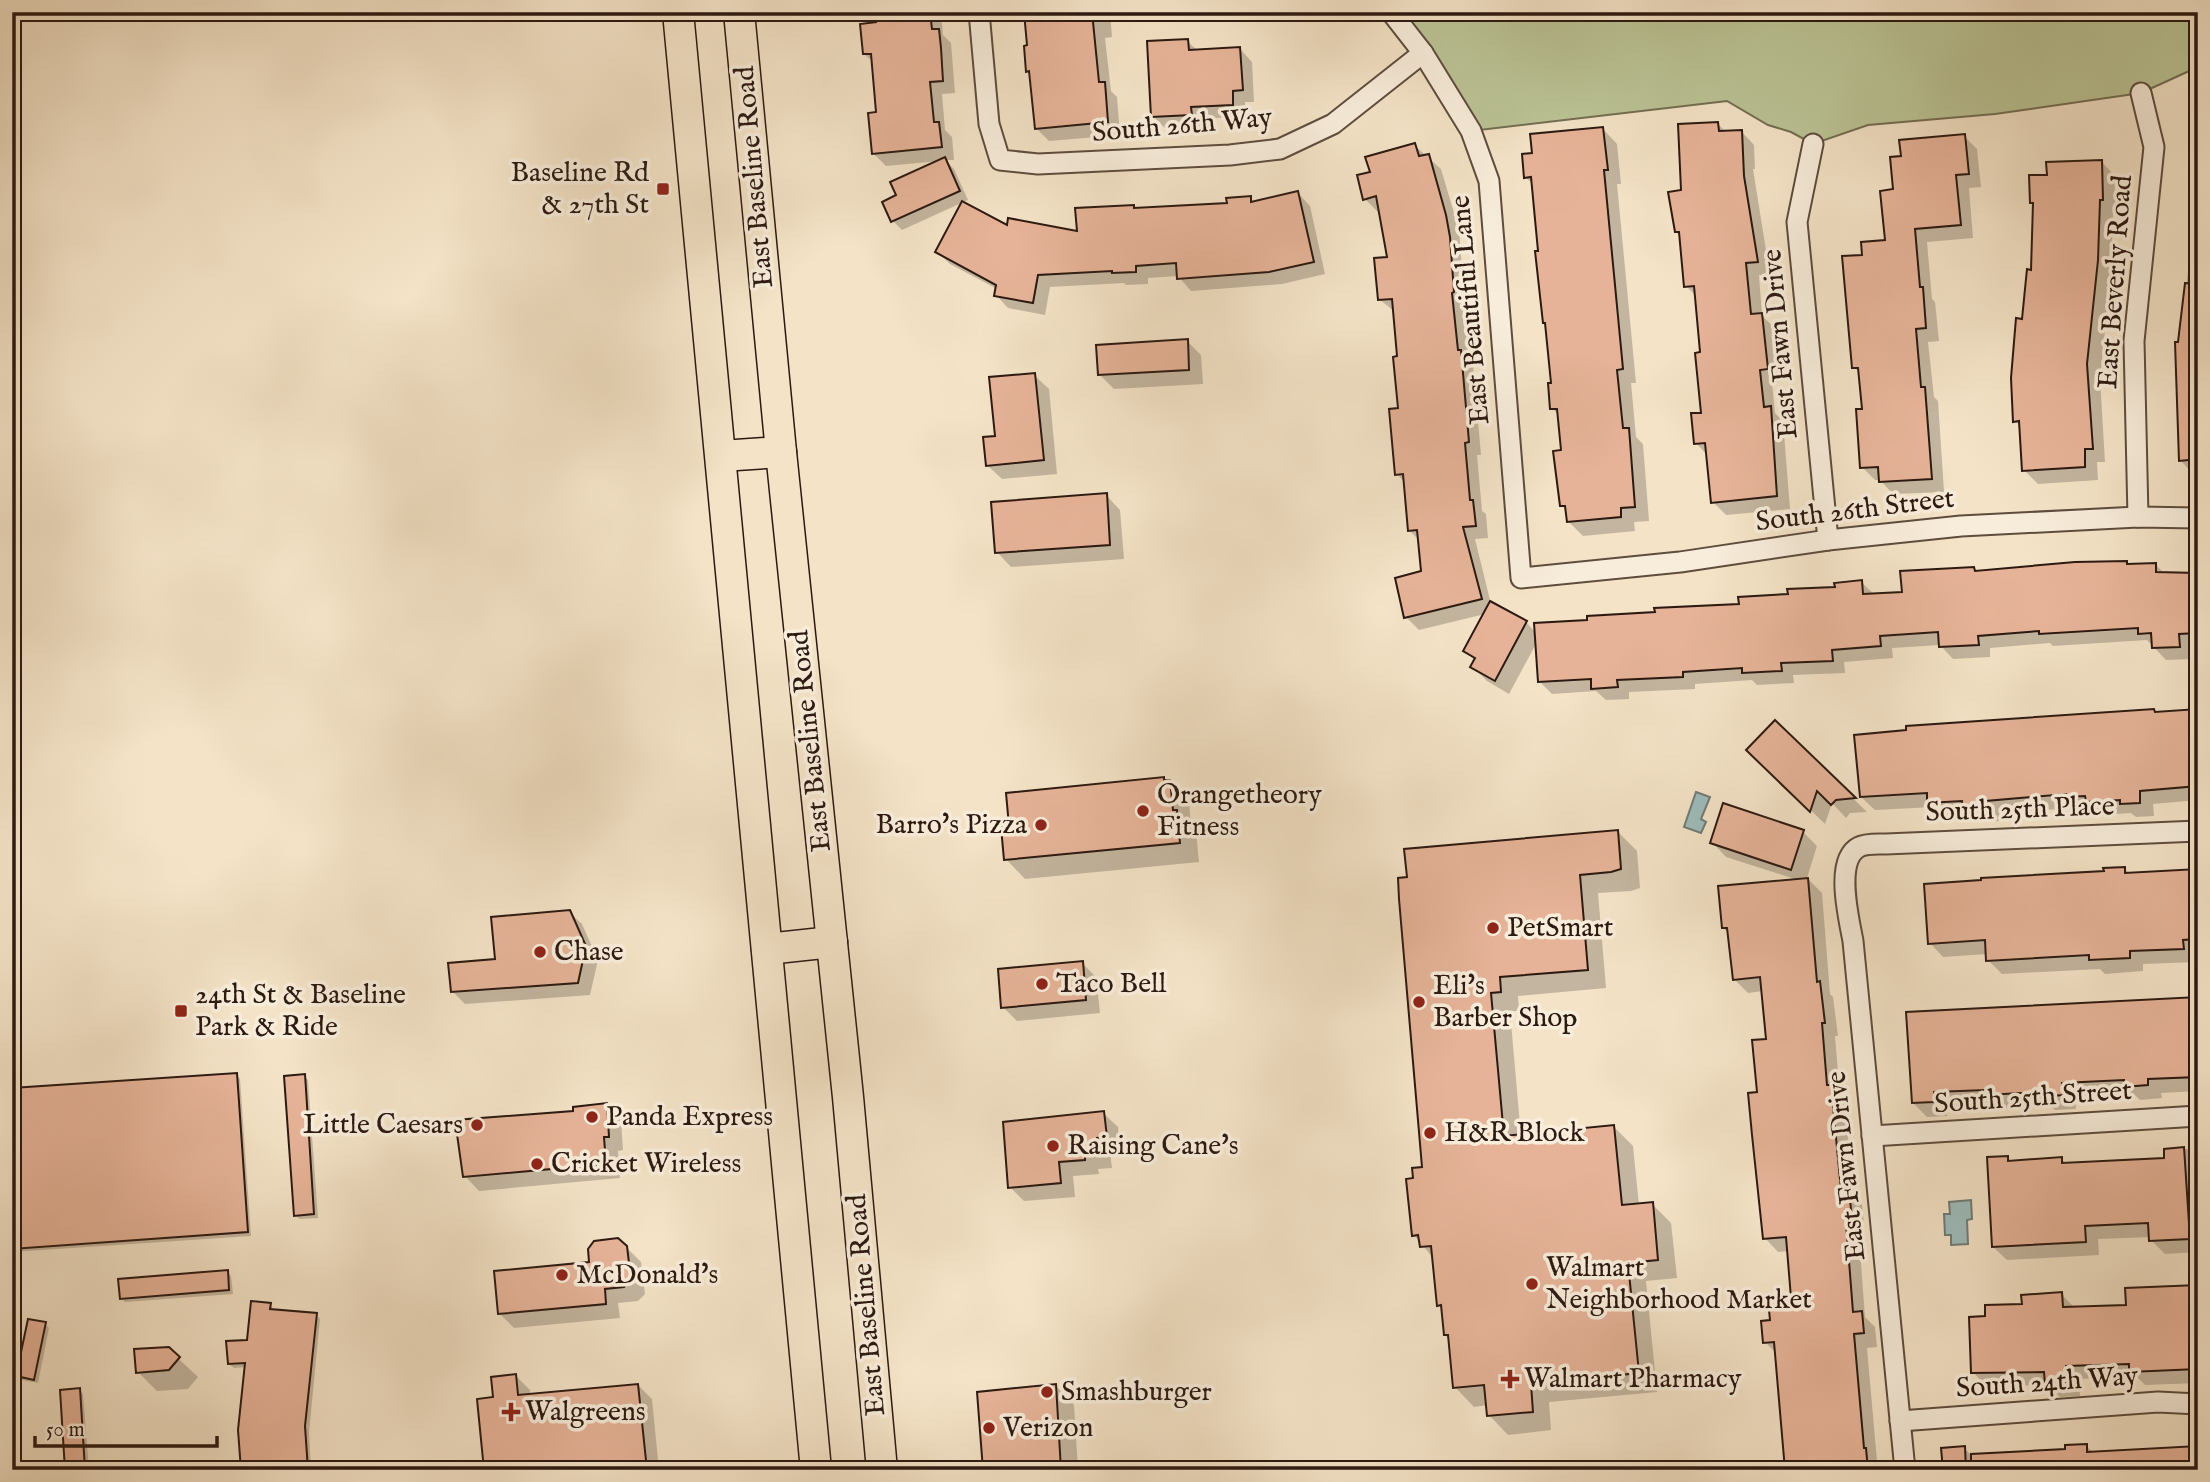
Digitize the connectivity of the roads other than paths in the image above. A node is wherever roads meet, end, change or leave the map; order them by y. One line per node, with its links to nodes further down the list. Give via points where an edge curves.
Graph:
1 (739, 12): 8 (main road, East Baseline Road)
2 (979, 12): 5 (street, South 26th Way, via 989,124 1000,160 1052,163 1280,149 1333,124)
3 (1391, 12): 5 (street, East Beautiful Lane)
4 (681, 17): 9 (main road)
5 (1423, 52): 13 (street, East Beautiful Lane, via 1471,131 1489,181)
6 (2141, 93): 10 (street, East Beverly Road, via 2154,147 2134,341)
7 (1812, 144): 12 (street, East Fawn Drive, via 1797,222)
8 (781, 452): 9 (main road); 16 (main road, East Baseline Road)
9 (721, 456): 17 (main road)
10 (2138, 517): 11 (street, South 26th Street); 12 (street, South 26th Street, via 1961,526)
11 (2198, 519)
12 (1828, 540): 13 (street, South 26th Street, via 1680,562)
13 (1521, 578)
14 (2198, 831): 15 (street, South 25th Place, via 1886,844 1860,846)
15 (1849, 857): 19 (street, East Fawn Drive, via 1844,885)
16 (832, 942): 17 (main road); 23 (main road, East Baseline Road)
17 (767, 949): 22 (main road)
18 (2198, 1116): 19 (street, South 25th Street)
19 (1872, 1136): 21 (street, East Fawn Drive)
20 (2198, 1404): 21 (street, South 24th Way, via 2158,1402)
21 (1900, 1422): 24 (street, East Fawn Drive)
22 (817, 1470)
23 (882, 1470)
24 (1905, 1470)

